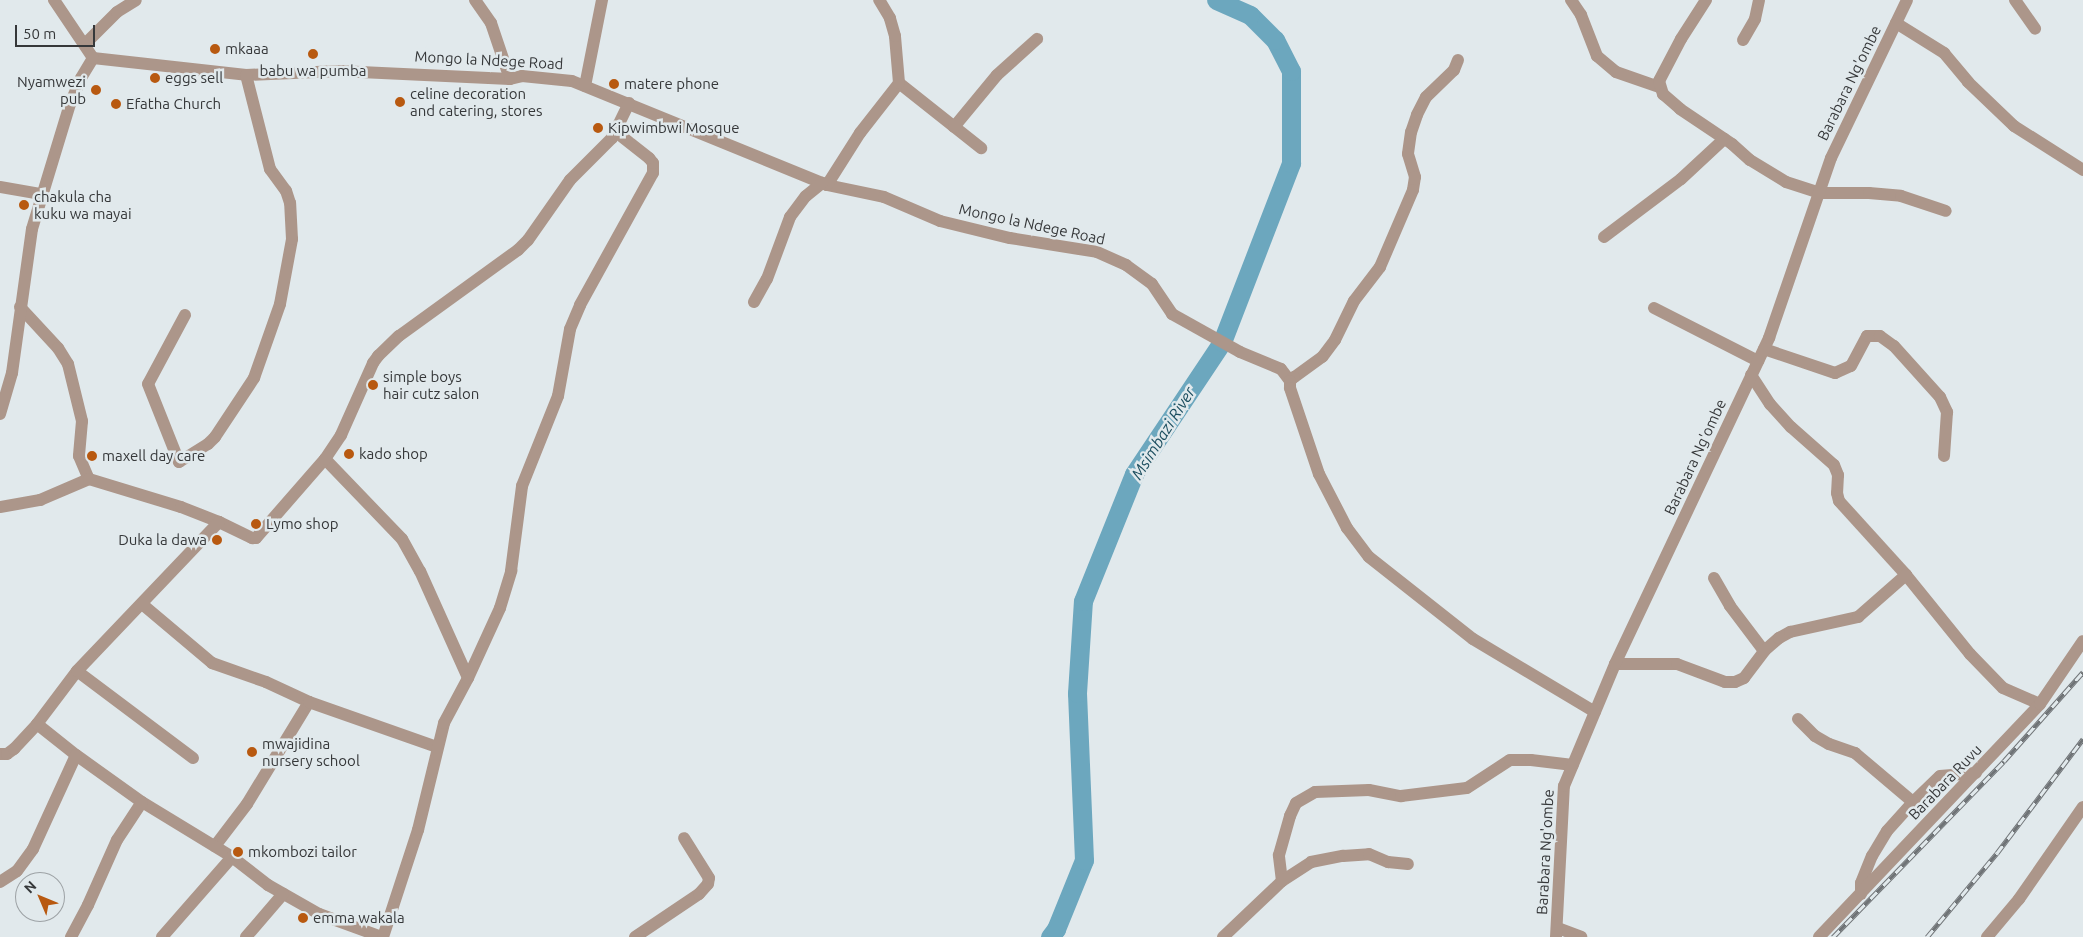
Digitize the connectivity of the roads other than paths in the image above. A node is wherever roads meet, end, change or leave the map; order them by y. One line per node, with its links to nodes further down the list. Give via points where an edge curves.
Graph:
1 (54, 0): 15 (street)
2 (136, 0): 15 (street, via 117,12)
3 (475, 0): 19 (street, via 491,23)
4 (602, 0): 21 (street)
5 (879, 0): 20 (street, via 890,18 895,36)
6 (1572, 0): 22 (street, via 1597,56 1616,72)
7 (1706, 0): 22 (street, via 1662,73)
8 (1759, 0): 14 (street, via 1755,19)
9 (1907, 0): 11 (street, Barabara Ng'ombe)
10 (2015, 0): 12 (street)
11 (1896, 23): 28 (street, via 1944,53 1968,82 2014,126); 31 (street, Barabara Ng'ombe, via 1831,158)
12 (2035, 29)
13 (1036, 39): 24 (street, via 997,76)
14 (1743, 40)
15 (85, 44): 16 (street)
16 (93, 58): 18 (street, Mongo la Ndege Road); 32 (street, via 70,104)
17 (1458, 60): 42 (street, via 1454,70 1426,97 1410,132 1408,154 1415,177 1413,190 1380,267 1354,301 1335,340 1322,357)
18 (246, 75): 19 (street, Mongo la Ndege Road, via 340,71); 38 (street, via 270,169 286,191 290,204 292,239 280,304 254,378 215,438 179,462 148,384)
19 (510, 79): 21 (street, Mongo la Ndege Road, via 522,76 563,79)
20 (899, 83): 24 (street); 29 (street)
21 (585, 86): 23 (street, Mongo la Ndege Road)
22 (1660, 87): 26 (street, via 1680,109)
23 (629, 103): 25 (street); 29 (street, Mongo la Ndege Road)
24 (954, 126): 27 (street)
25 (616, 132): 45 (street, via 570,180 518,250 407,330 378,356 341,436); 56 (street, via 649,158 653,173 570,329 558,396 522,486 511,571 500,608)
26 (1724, 138): 31 (street, via 1750,160 1786,182); 34 (street, via 1681,179)
27 (981, 148)
28 (2083, 170)
29 (824, 184): 35 (street, via 806,196 790,217 767,279); 42 (street, Mongo la Ndege Road, via 884,197 940,221 1010,238 1097,252 1126,265 1152,284 1172,314 1240,352 1280,369)
30 (0, 187): 32 (street)
31 (1819, 193): 33 (street, via 1901,196); 39 (street, Barabara Ng'ombe)
32 (41, 194): 36 (street)
33 (1946, 211)
34 (1604, 237)
35 (754, 302)
36 (20, 307): 43 (street, via 12,373); 46 (street, via 58,348 68,364 82,420 80,456)
37 (1654, 308): 40 (street)
38 (185, 315)
39 (1764, 348): 40 (street, Barabara Ng'ombe); 44 (street, via 1835,373 1851,366 1867,336 1880,336 1894,346 1940,397 1947,412)
40 (1758, 361): 41 (street, Barabara Ng'ombe)
41 (1751, 375): 49 (street, via 1791,428 1834,465 1839,502); 54 (street, Barabara Ng'ombe)
42 (1290, 381): 59 (street, via 1292,398 1319,474 1346,528 1369,557 1473,639)
43 (0, 414)
44 (1944, 456)
45 (325, 459): 48 (street, via 256,538); 56 (street, via 402,539 420,571)
46 (89, 479): 47 (street, via 40,500); 48 (street)
47 (0, 507)
48 (219, 522): 51 (street)
49 (1906, 575): 53 (street, via 1858,617 1790,632); 58 (street, via 1970,654 2003,688)
50 (1714, 578): 53 (street, via 1730,606)
51 (142, 604): 55 (street); 57 (street, via 212,663 266,682)
52 (2083, 640): 58 (street, Barabara Ruvu)
53 (1764, 651): 54 (street, via 1744,678 1735,682 1725,682 1677,664)
54 (1615, 664): 59 (street, Barabara Ng'ombe)
55 (77, 671): 61 (street); 65 (street)
56 (468, 678): 62 (street, via 444,723)
57 (309, 702): 62 (street); 72 (street, via 247,804)
58 (2040, 704): 67 (street, Barabara Ruvu)
59 (1595, 712): 66 (street, Barabara Ng'ombe)
60 (1798, 718): 69 (street, via 1815,736 1856,753)
61 (37, 724): 63 (street, via 14,749); 64 (street)
62 (437, 747): 83 (street, via 418,830)
63 (0, 754)
64 (76, 756): 68 (street); 75 (street, via 33,849 17,870)
65 (193, 758)
66 (1573, 765): 76 (street, via 1510,760 1467,788 1401,796 1369,790 1315,792 1296,803 1290,816 1279,855); 79 (street, Barabara Ng'ombe, via 1564,786)
67 (1976, 773): 69 (street, via 1940,776); 78 (street, Barabara Ruvu)
68 (142, 802): 72 (street); 80 (street, via 117,840)
69 (1913, 802): 78 (street, via 1887,831 1872,856 1861,883)
70 (2083, 807): 88 (street, via 2019,898)
71 (684, 838): 84 (street, via 709,878 708,884 699,894)
72 (215, 846): 73 (street)
73 (232, 856): 77 (street); 81 (street)
74 (1408, 864): 76 (street, via 1388,862 1369,854 1342,856 1311,862)
75 (0, 882)
76 (1282, 882): 85 (street)
77 (283, 894): 82 (street); 83 (street, via 319,914)
78 (1861, 894): 87 (street, Barabara Ruvu)
79 (1557, 932): 86 (street)
80 (71, 937)
81 (162, 937)
82 (246, 937)
83 (382, 937)
84 (635, 937)
85 (1223, 937)
86 (1581, 937)
87 (1819, 937)
88 (1987, 937)

